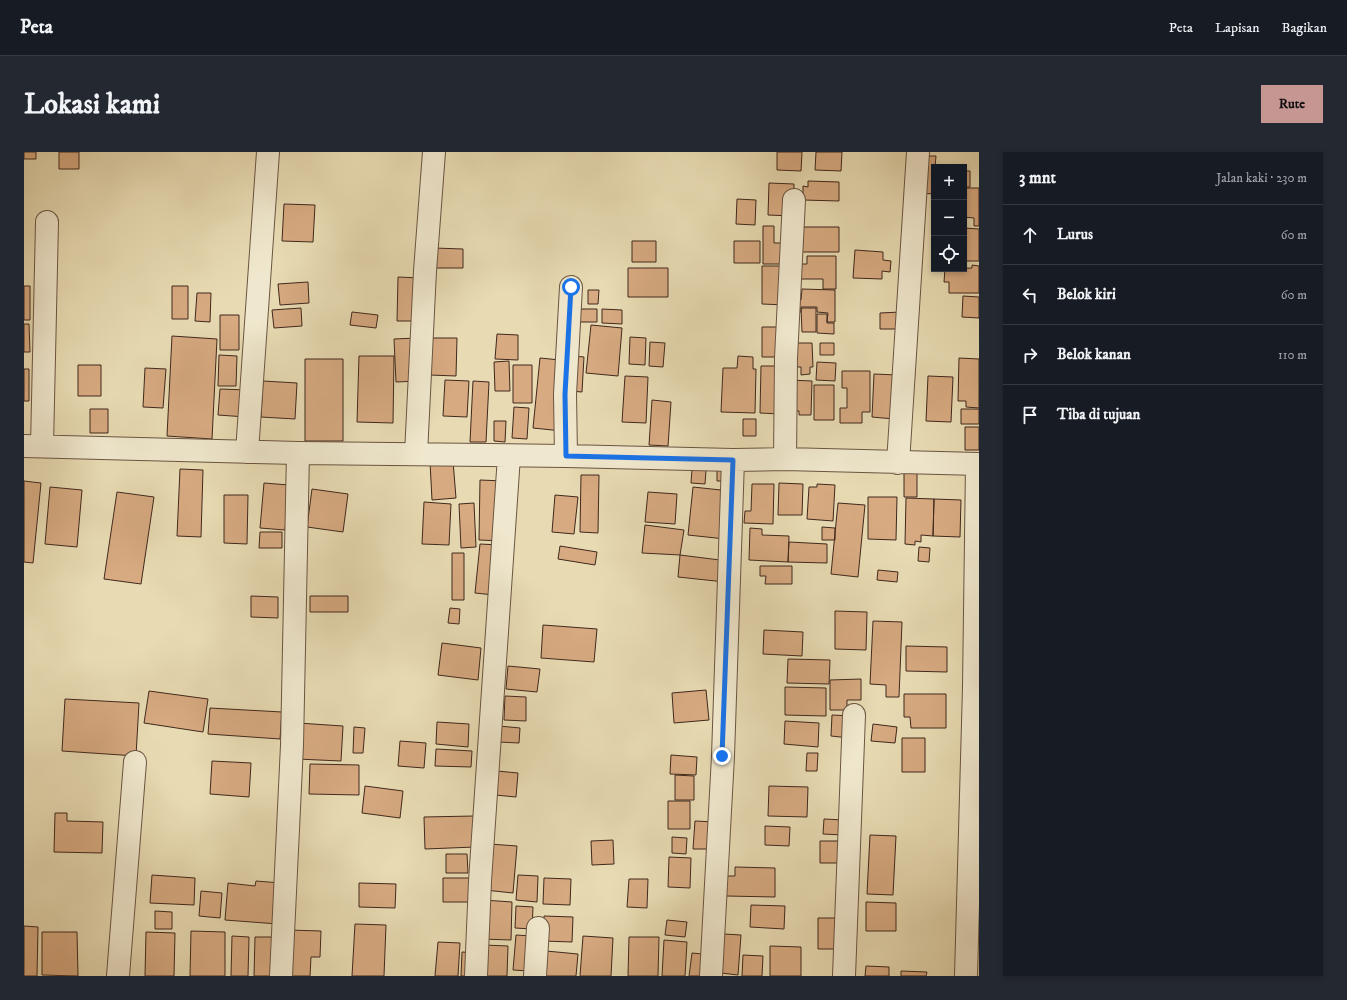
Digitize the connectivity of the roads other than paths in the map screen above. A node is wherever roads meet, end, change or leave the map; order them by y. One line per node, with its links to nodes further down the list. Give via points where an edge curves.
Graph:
1 (268, 152): 8 (street)
2 (434, 152): 10 (street)
3 (918, 152): 15 (street)
4 (794, 200): 13 (street)
5 (47, 222): 7 (street)
6 (571, 287): 12 (street, via 565,394)
7 (33, 446): 8 (street)
8 (248, 452): 9 (street)
9 (298, 453): 10 (street); 21 (street, via 292,745)
10 (416, 454): 11 (street)
11 (509, 456): 12 (street); 22 (street, via 480,874)
12 (566, 456): 14 (street)
13 (784, 459): 14 (street); 15 (street)
14 (733, 460): 24 (street)
15 (898, 463): 16 (street)
16 (978, 464): 26 (street)
17 (854, 715): 25 (street)
18 (136, 762): 20 (street)
19 (538, 928): 23 (street)
20 (118, 976)
21 (281, 976)
22 (476, 976)
23 (535, 976)
24 (711, 976)
25 (844, 976)
26 (966, 976)

